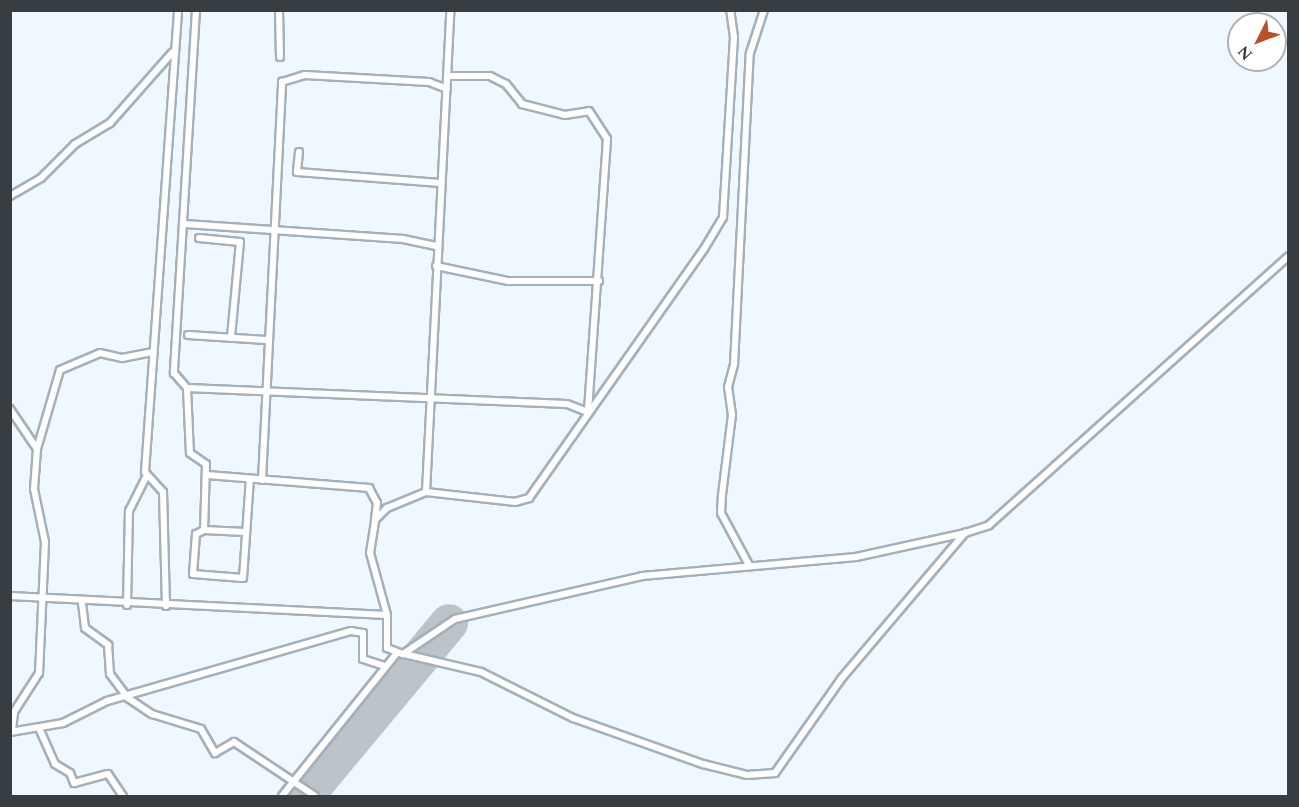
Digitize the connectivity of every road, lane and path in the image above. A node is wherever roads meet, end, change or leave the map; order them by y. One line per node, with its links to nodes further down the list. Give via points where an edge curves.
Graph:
1 (178, 10): 7 (street)
2 (196, 10): 14 (street)
3 (279, 10): 8 (street)
4 (450, 10): 9 (street)
5 (730, 10): 29 (street, via 734,38 723,217)
6 (764, 10): 40 (street, via 750,53 734,364 728,387 732,415 721,504)
7 (172, 52): 13 (street, via 110,123 75,144 41,178); 24 (street)
8 (280, 57)
9 (448, 76): 10 (street); 20 (street, via 490,76 506,84 522,104 565,116 589,111 607,139 597,238)
10 (447, 89): 12 (street); 15 (street, via 429,82 305,75 282,82)
11 (299, 152): 12 (street, via 297,172)
12 (441, 183): 17 (street)
13 (10, 196)
14 (185, 224): 15 (street); 25 (street, via 174,373)
15 (273, 231): 17 (street, via 403,239); 23 (street)
16 (199, 238): 22 (street, via 240,242)
17 (437, 246): 19 (street)
18 (1288, 257): 39 (street, via 989,525)
19 (436, 266): 20 (street, via 508,280); 27 (street)
20 (598, 281): 29 (street)
21 (188, 335): 22 (street)
22 (231, 338): 23 (street)
23 (266, 340): 26 (street)
24 (153, 352): 30 (street, via 122,358 100,353 60,370); 31 (street)
25 (187, 388): 26 (street); 32 (street, via 190,453 206,464)
26 (266, 390): 27 (street); 34 (street)
27 (429, 398): 29 (street, via 567,404); 35 (street)
28 (10, 409): 30 (street)
29 (588, 412): 35 (street, via 529,498 515,502)
30 (37, 450): 42 (street, via 34,489 45,542)
31 (147, 475): 44 (street, via 129,511); 45 (street, via 163,492)
32 (207, 475): 33 (street); 37 (street)
33 (250, 479): 34 (street); 38 (street)
34 (262, 480): 36 (street, via 369,488 376,502)
35 (426, 492): 36 (street, via 387,508)
36 (375, 520): 46 (street, via 370,553)
37 (204, 530): 38 (street); 38 (street, via 196,534 193,574 243,578)
38 (245, 532)
39 (965, 533): 40 (street, via 856,557); 47 (street, via 841,679 775,773 747,775 703,764 573,718 481,672)
40 (749, 565): 47 (street, via 642,576 454,618)
41 (10, 596): 42 (street)
42 (42, 599): 43 (street); 51 (street, via 39,673 14,712)
43 (82, 603): 44 (street); 49 (street, via 85,628 108,645 110,674)
44 (127, 605): 45 (street)
45 (166, 606): 46 (street)
46 (387, 615): 47 (street, via 387,648)
47 (400, 654): 48 (street)
48 (385, 666): 49 (street, via 363,659 363,633 351,631 330,640 294,644 231,669); 52 (street)
49 (128, 698): 50 (street); 52 (street, via 152,714 201,729 215,753 234,742)
50 (39, 728): 51 (street); 53 (street, via 55,764 70,772 74,783 108,774)
51 (11, 731)
52 (294, 782): 54 (street); 55 (street)
53 (123, 796)
54 (282, 796)
55 (315, 796)

